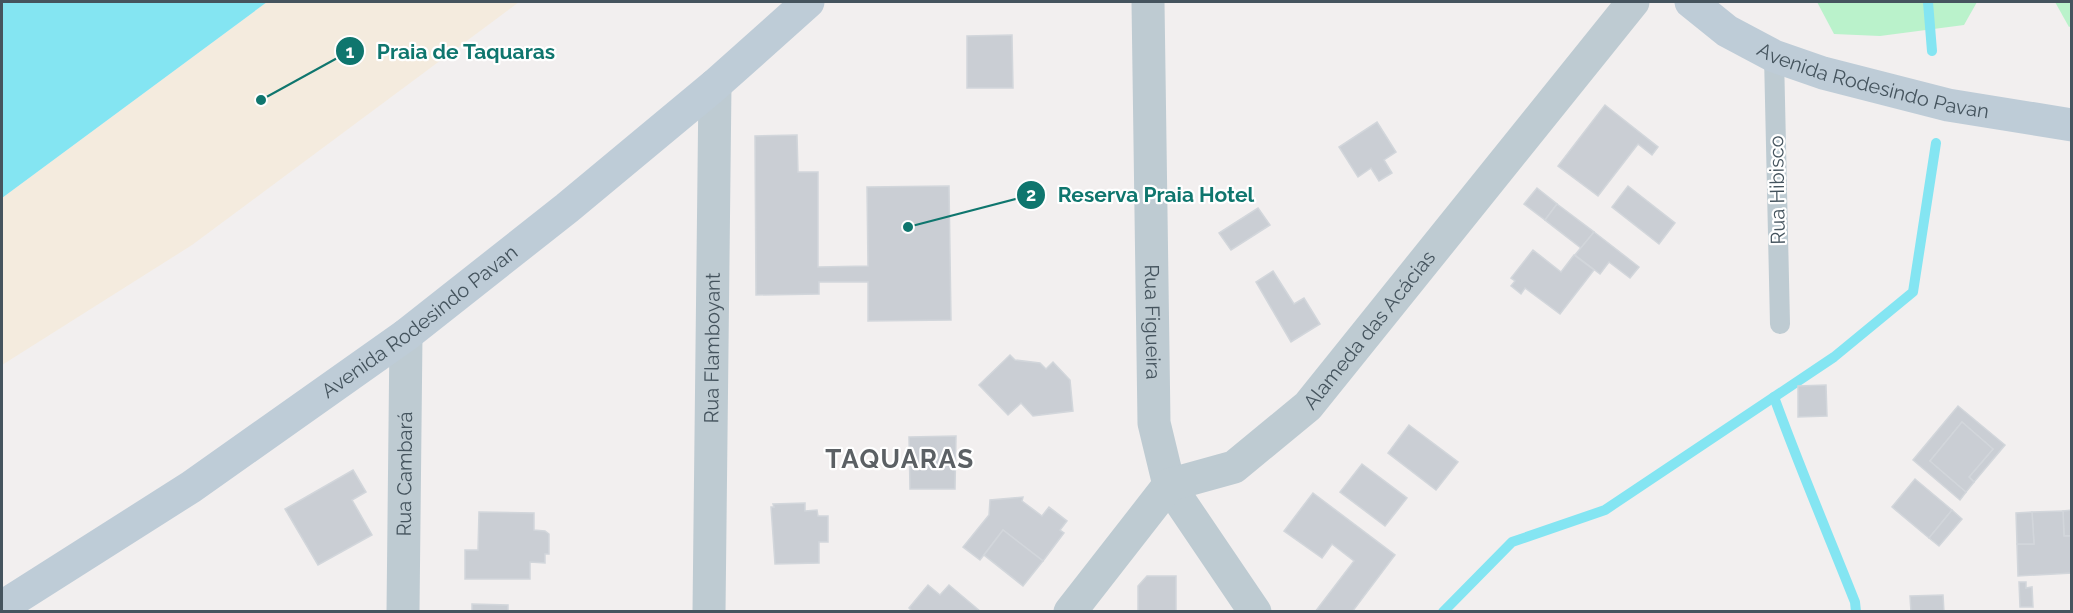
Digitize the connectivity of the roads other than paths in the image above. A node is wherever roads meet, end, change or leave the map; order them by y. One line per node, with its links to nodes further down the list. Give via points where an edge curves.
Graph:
1 (808, 2): 6 (main road, Avenida Rodesindo Pavan)
2 (1148, 2): 10 (street, Rua Figueira, via 1154,423)
3 (1633, 2): 10 (street, Alameda das Acácias, via 1308,406 1234,468)
4 (1691, 2): 5 (main road, Avenida Rodesindo Pavan, via 1727,31)
5 (1774, 56): 7 (main road, Avenida Rodesindo Pavan, via 1823,73 1948,105); 8 (lane, Rua Hibisco)
6 (715, 86): 9 (main road, Avenida Rodesindo Pavan); 13 (street, Rua Flamboyant)
7 (2072, 125)
8 (1780, 324)
9 (406, 335): 11 (main road, Avenida Rodesindo Pavan, via 191,488); 12 (street, Rua Cambará)
10 (1169, 485): 14 (street); 15 (street, Rua Figueira)
11 (2, 607)
12 (403, 612)
13 (709, 612)
14 (1070, 612)
15 (1256, 612)

